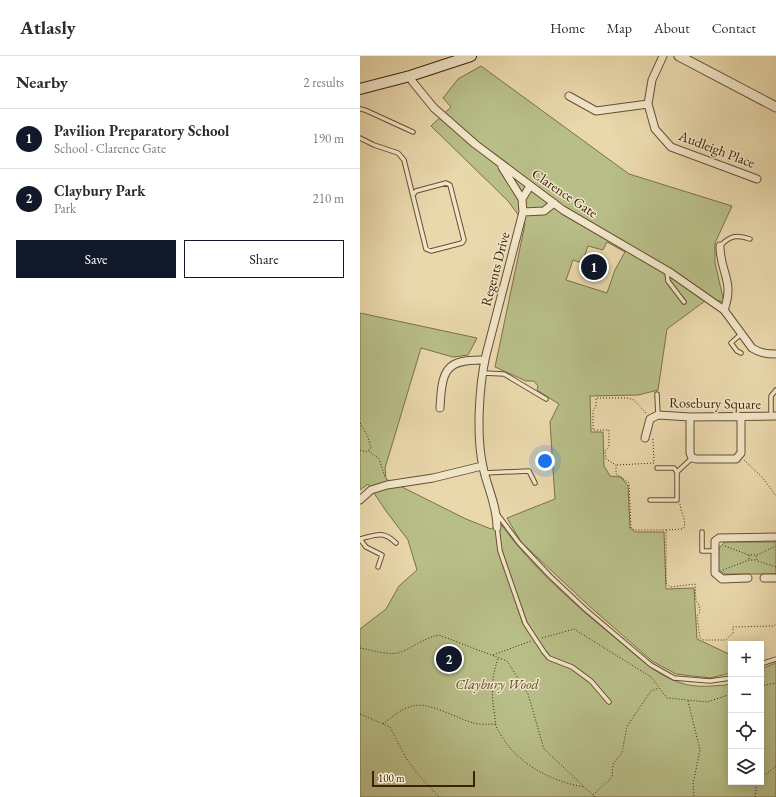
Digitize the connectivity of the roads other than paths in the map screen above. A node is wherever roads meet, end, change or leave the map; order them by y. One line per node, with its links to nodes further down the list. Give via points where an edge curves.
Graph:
1 (471, 56): 4 (main road)
2 (663, 56): 7 (street, Audleigh Place, via 652,80)
3 (679, 56): 8 (street)
4 (410, 76): 5 (main road); 12 (street, Clarence Gate, via 434,108)
5 (360, 89)
6 (569, 96): 7 (street, via 596,111)
7 (648, 104): 13 (street, Audleigh Place, via 655,129 671,147)
8 (776, 107)
9 (360, 109): 10 (lane)
10 (413, 132)
11 (360, 138): 15 (lane, via 398,153 404,160)
12 (498, 161): 14 (street, Clarence Gate); 16 (street)
13 (757, 179)
14 (530, 186): 16 (street); 17 (street, Clarence Gate)
15 (413, 194): 15 (lane, via 446,183 450,185 464,240 462,244 431,251 426,249)
16 (522, 199): 18 (street, Regents Drive)
17 (554, 204): 18 (street, via 544,211); 21 (street, Clarence Gate)
18 (523, 212): 27 (street, Regents Drive)
19 (750, 239): 20 (lane, via 735,235)
20 (720, 246): 23 (street, via 721,262 728,276 729,288)
21 (667, 270): 22 (lane, via 668,281); 23 (street, Clarence Gate)
22 (684, 302)
23 (724, 310): 24 (street, Clarence Gate)
24 (741, 334): 25 (lane, via 731,343); 26 (street, Clarence Gate, via 757,351)
25 (741, 353)
26 (776, 354)
27 (485, 360): 28 (street, Regents Drive); 32 (street, via 455,362 448,369 441,390)
28 (484, 373): 31 (lane, via 504,374); 40 (street, Regents Drive, via 479,419)
29 (776, 390): 34 (lane, via 771,396)
30 (657, 394): 33 (lane)
31 (546, 399)
32 (440, 408)
33 (658, 415): 35 (street, Rosebury Square); 37 (street, Rosebury Square, via 650,418)
34 (774, 416): 36 (street, Rosebury Square)
35 (690, 417): 36 (street, Rosebury Square); 38 (street)
36 (740, 417): 38 (street, via 741,453 736,459)
37 (645, 438)
38 (692, 458): 41 (lane)
39 (656, 468): 41 (lane, via 674,468)
40 (483, 469): 42 (lane, via 529,471); 43 (street, via 387,484 371,490); 45 (street, Regents Drive)
41 (677, 472): 44 (lane, via 677,500)
42 (535, 483)
43 (360, 500)
44 (650, 500)
45 (497, 514): 46 (street, Regents Drive); 58 (lane, via 519,543 550,576 651,665 674,678 710,681)
46 (497, 526): 59 (lane, via 500,551 525,623 549,658 572,667 592,681)
47 (702, 532): 51 (lane, via 702,551)
48 (776, 537): 51 (street, via 719,538 715,542)
49 (360, 539): 50 (lane, via 379,534 389,536); 52 (lane, via 366,547 382,555)
50 (396, 543)
51 (714, 551): 53 (street, via 715,573 722,579)
52 (378, 567)
53 (748, 578)
54 (764, 578): 55 (street)
55 (776, 578)
56 (776, 659): 57 (lane)
57 (764, 663)
58 (728, 678)
59 (609, 702)

